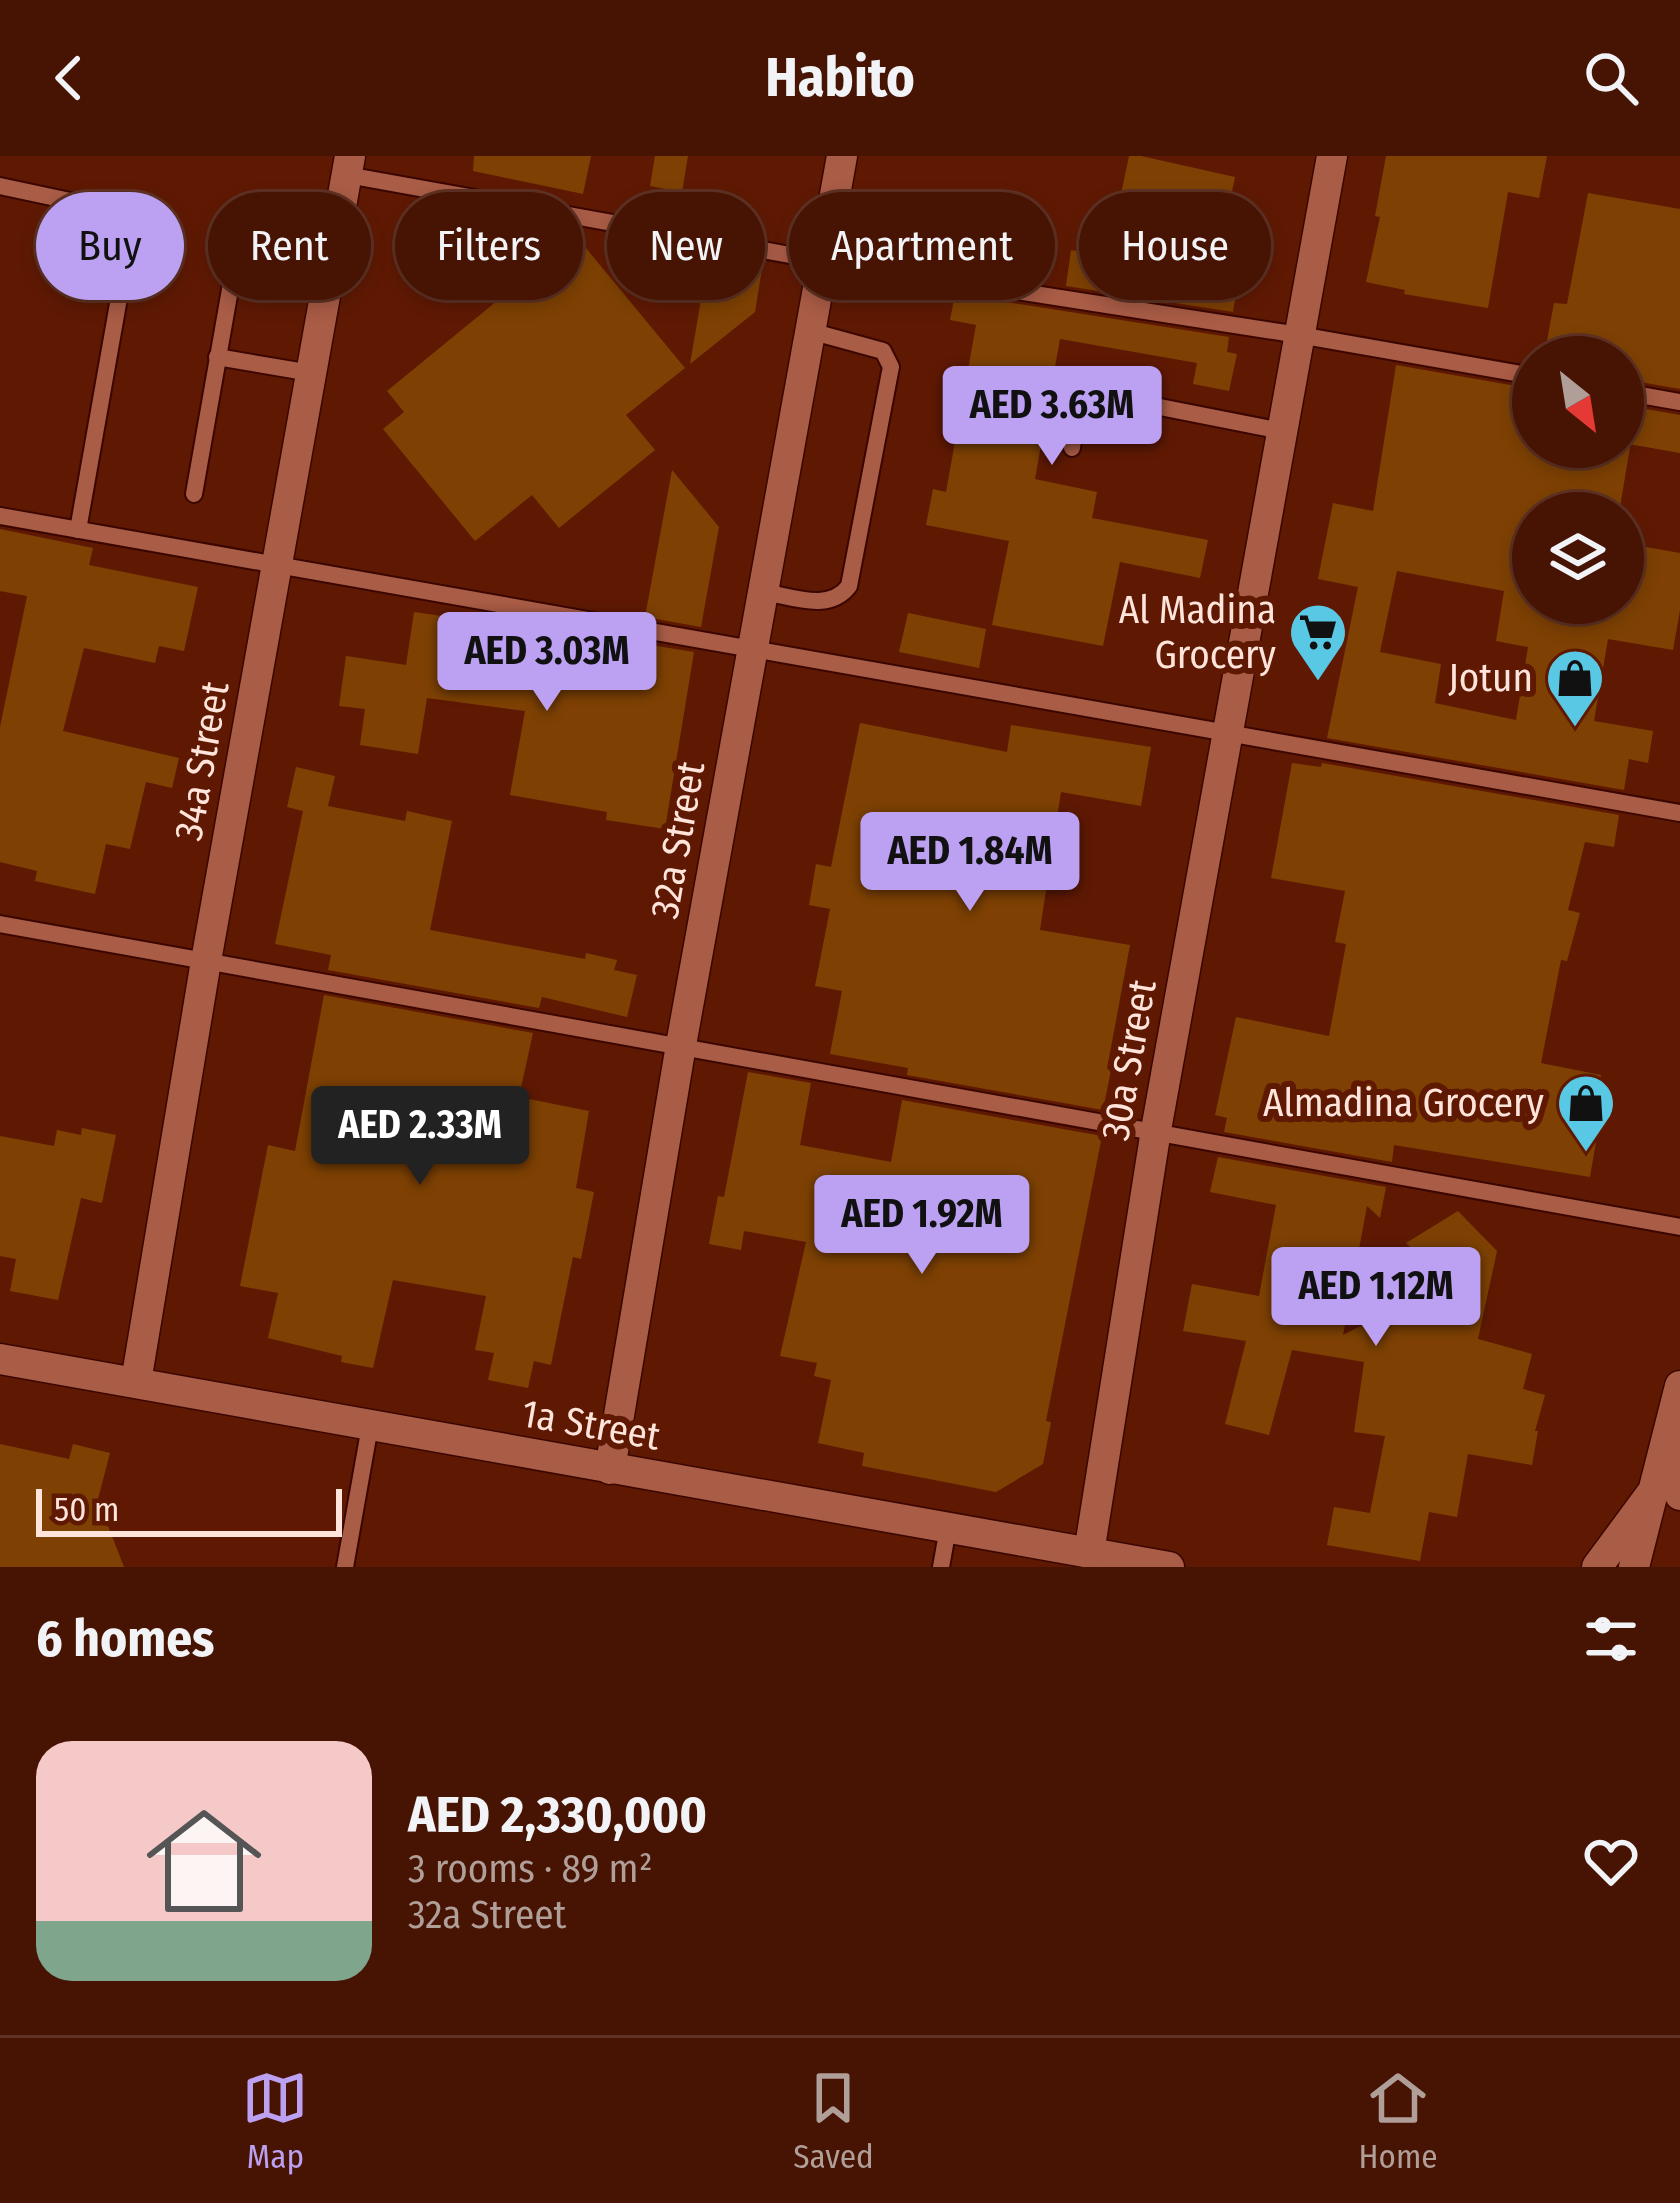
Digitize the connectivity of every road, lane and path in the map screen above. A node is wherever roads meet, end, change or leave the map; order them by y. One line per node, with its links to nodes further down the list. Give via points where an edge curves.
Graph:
1 (842, 156): 5 (street, 32a Street)
2 (1332, 156): 11 (street, 30a Street)
3 (349, 165): 6 (lane); 14 (street, 34a Street)
4 (0, 186): 21 (lane, via 117,211 131,230)
5 (835, 192)
6 (789, 254)
7 (1055, 297): 11 (lane)
8 (228, 300): 12 (lane)
9 (816, 300): 10 (street, 32a Street)
10 (810, 331): 23 (street, 32a Street); 23 (lane, via 883,351 889,376 849,586 821,602)
11 (1300, 335): 13 (lane); 17 (street, 30a Street)
12 (217, 357): 14 (lane); 19 (lane)
13 (1512, 372)
14 (311, 373): 22 (street, 34a Street)
15 (1644, 396): 16 (lane)
16 (1680, 403)
17 (1282, 431): 18 (lane, via 1099,394 1078,412); 25 (street, 30a Street)
18 (1072, 448)
19 (194, 494)
20 (0, 516): 21 (lane)
21 (77, 530): 22 (lane)
22 (277, 564): 24 (lane); 28 (street, 34a Street)
23 (763, 592): 24 (street, 32a Street)
24 (752, 648): 25 (lane); 29 (street, 32a Street)
25 (1228, 733): 26 (lane); 30 (street, 30a Street)
26 (1680, 812)
27 (0, 924): 28 (lane)
28 (206, 961): 29 (lane); 33 (street, 34a Street)
29 (681, 1045): 30 (lane); 36 (street, 32a Street)
30 (1156, 1130): 31 (lane); 39 (street, 30a Street)
31 (1680, 1227)
32 (0, 1358): 33 (street, 1a Street)
33 (136, 1382): 35 (street, 1a Street)
34 (1680, 1386): 37 (street, via 1665,1448)
35 (370, 1426): 36 (street, 1a Street); 40 (lane)
36 (610, 1468): 38 (street, 1a Street)
37 (1668, 1492): 43 (street); 44 (street)
38 (948, 1528): 39 (street, 1a Street); 41 (lane)
39 (1089, 1553): 42 (street, 1a Street)
40 (345, 1567)
41 (941, 1567)
42 (1169, 1567)
43 (1597, 1567)
44 (1634, 1567)

